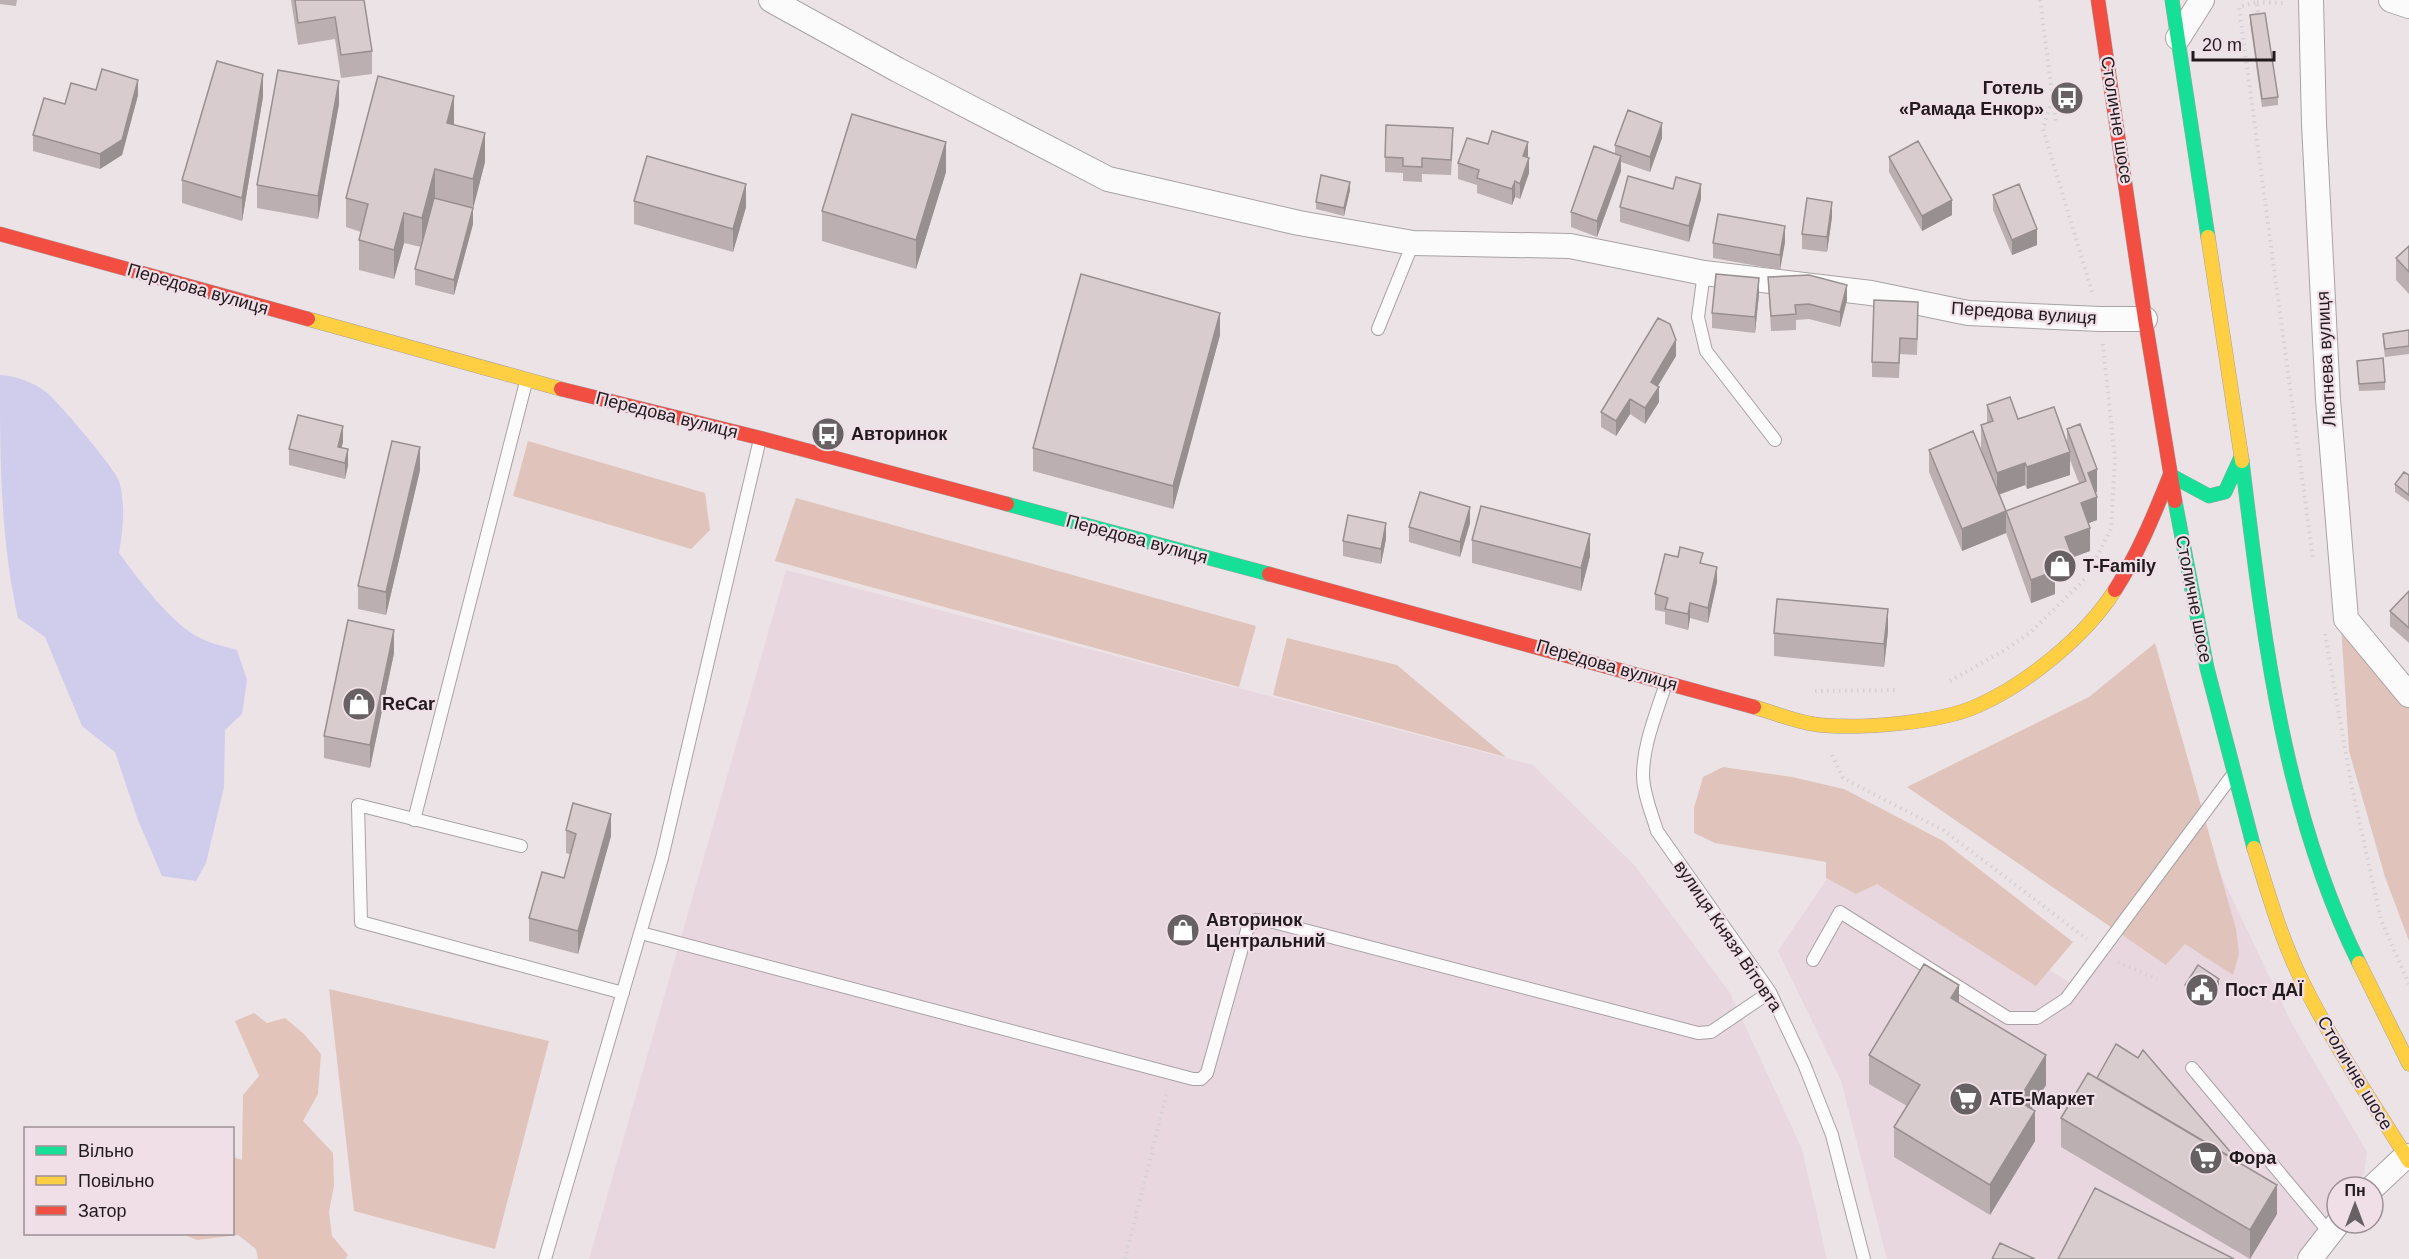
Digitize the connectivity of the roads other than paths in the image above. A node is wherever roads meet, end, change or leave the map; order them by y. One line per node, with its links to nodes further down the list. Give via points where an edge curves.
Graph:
1 (771, 0): 10 (street, Передова вулиця, via 1108,179 1299,223)
2 (2098, 0): 12 (main road, Столичне шосе)
3 (2172, 0): 8 (main road)
4 (2202, 0): 8 (street)
5 (2311, 0): 20 (street, Лютнева вулиця, via 2328,399 2346,619)
6 (2391, 0): 7 (street)
7 (2409, 6)
8 (2178, 39): 17 (main road)
9 (0, 234): 14 (main road, Передова вулиця)
10 (1413, 243): 11 (street, Передова вулиця, via 1570,246); 13 (lane)
11 (1704, 273): 12 (street, Передова вулиця, via 1871,293 1968,313); 16 (lane, via 1698,317 1706,351)
12 (2145, 319): 18 (main road, Столичне шосе)
13 (1378, 329)
14 (527, 380): 15 (main road, Передова вулиця); 22 (lane)
15 (760, 438): 19 (main road, Передова вулиця); 24 (lane)
16 (1775, 440)
17 (2241, 458): 18 (main road, via 2225,492 2209,496); 28 (main road, via 2261,617 2294,783 2322,874 2351,947)
18 (2170, 476): 19 (main road, Передова вулиця, via 2150,529 2130,567 2093,621 2072,643 2012,687 1976,707 1926,720 1866,726 1818,725); 21 (main road, Столичне шосе, via 2207,668)
19 (1666, 682): 26 (lane, вулиця Князя Вітовта, via 1642,777 1650,809 1658,831)
20 (2409, 694)
21 (2234, 773): 25 (lane, via 2066,999 2037,1018 2008,1018 1840,912); 31 (main road, Столичне шосе, via 2271,902 2301,979 2338,1049)
22 (414, 820): 23 (lane); 27 (lane, via 358,805 361,922)
23 (521, 846)
24 (641, 933): 26 (lane, via 1201,1079 1208,1072 1247,930 1256,920 1698,1032 1711,1032); 27 (lane)
25 (1813, 960)
26 (1770, 992): 36 (lane, вулиця Князя Вітовта, via 1832,1135)
27 (623, 993): 35 (lane)
28 (2403, 1041): 29 (main road)
29 (2409, 1064)
30 (2192, 1068): 33 (lane)
31 (2407, 1158): 32 (street)
32 (2385, 1177)
33 (2325, 1217)
34 (2328, 1235): 37 (street)
35 (545, 1259)
36 (1864, 1259)
37 (2310, 1259)

